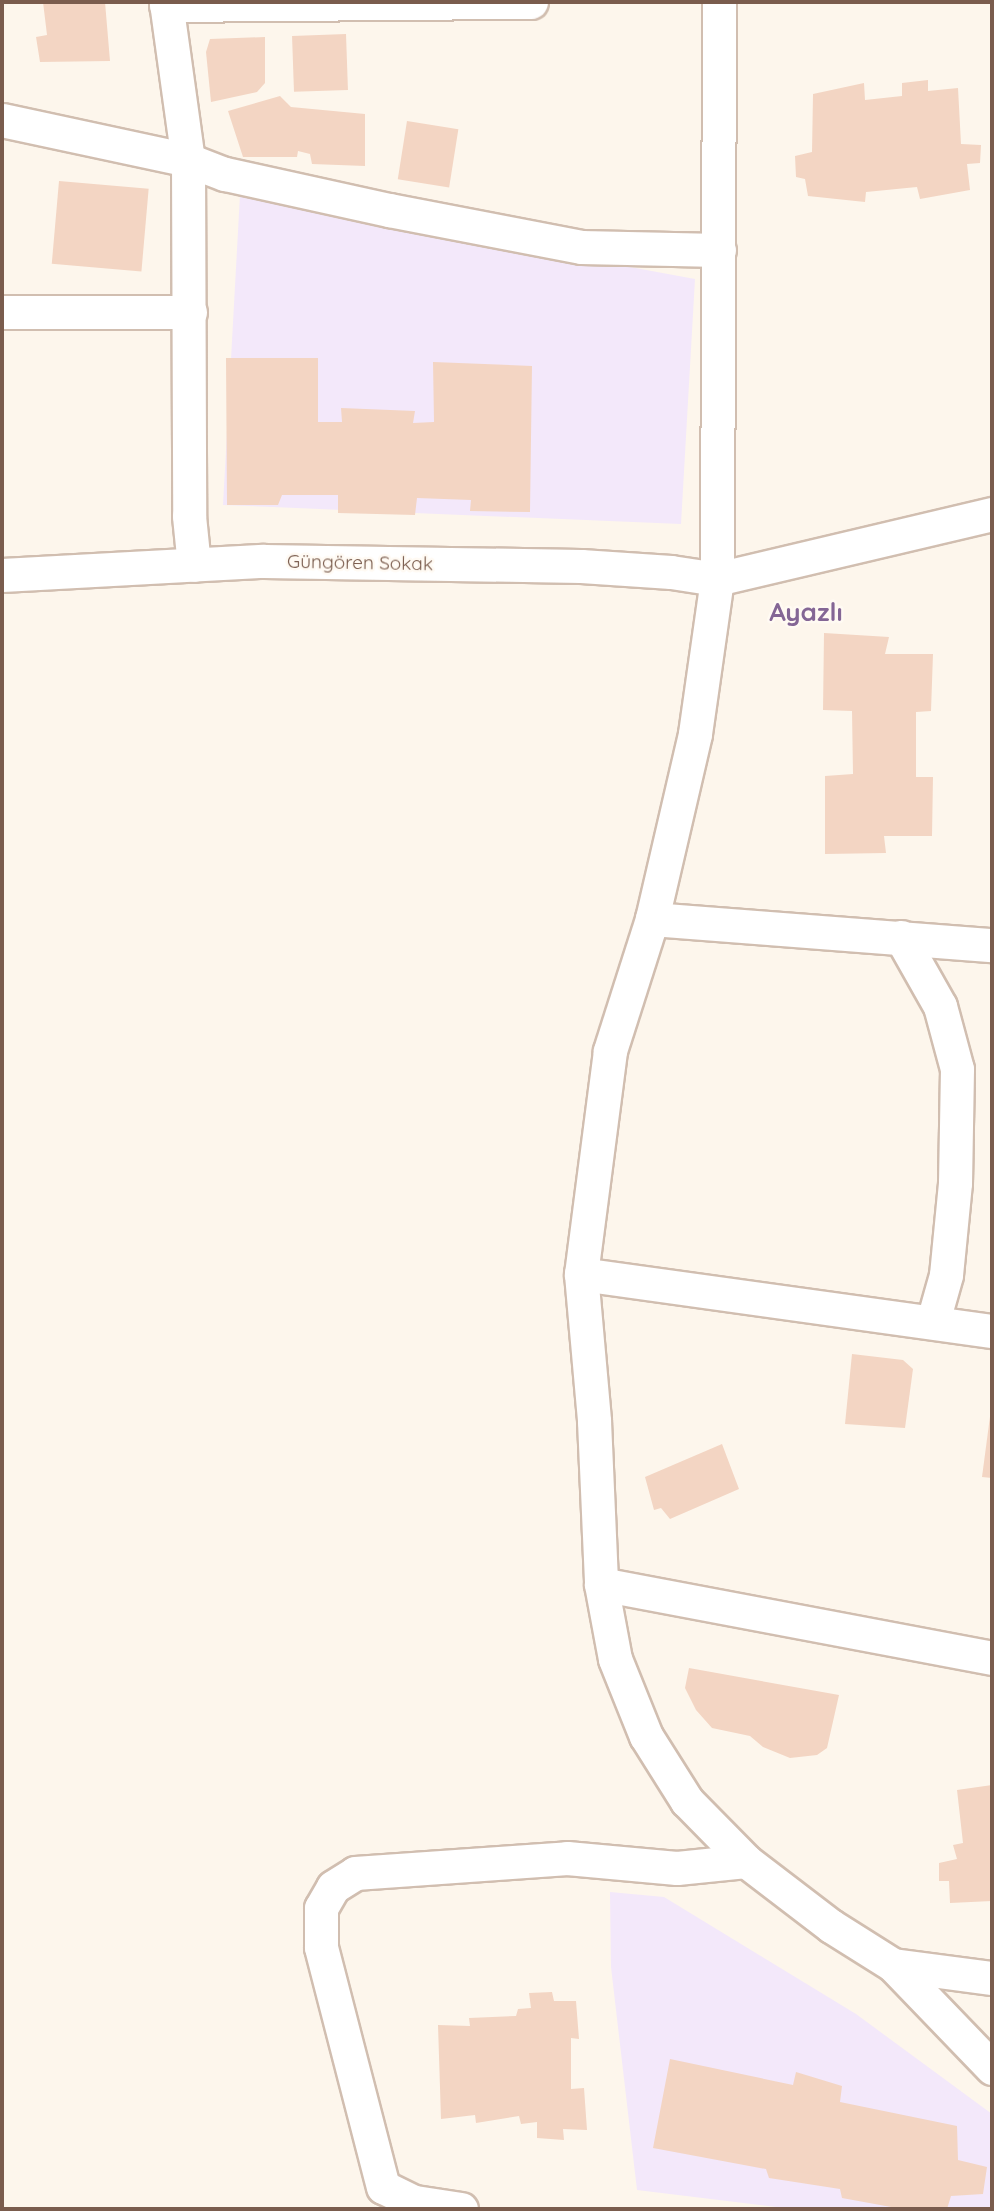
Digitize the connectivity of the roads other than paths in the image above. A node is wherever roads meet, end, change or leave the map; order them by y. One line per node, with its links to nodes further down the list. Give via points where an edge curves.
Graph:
1 (531, 2): 3 (street)
2 (719, 2): 6 (street)
3 (166, 3): 5 (street)
4 (2, 120): 5 (street)
5 (188, 160): 6 (street, via 252,180 581,247); 8 (street)
6 (719, 250): 12 (street)
7 (2, 312): 8 (street)
8 (190, 312): 10 (street, via 189,516)
9 (992, 514): 12 (street)
10 (194, 565): 11 (street, Güngören Sokak); 12 (street, Güngören Sokak, via 264,561 582,566)
11 (2, 575)
12 (718, 579): 13 (street, via 695,734)
13 (652, 919): 14 (street); 16 (street, via 610,1051)
14 (901, 937): 15 (street); 17 (street, via 940,1006 957,1069 955,1183 946,1275)
15 (992, 945)
16 (581, 1274): 17 (street); 19 (street, via 594,1421)
17 (933, 1321): 18 (street)
18 (992, 1331)
19 (601, 1584): 20 (street); 21 (street, via 615,1659 646,1736 687,1801)
20 (992, 1658)
21 (746, 1861): 22 (street, via 831,1926); 25 (street, via 677,1868 567,1858 355,1873 332,1887 321,1908 321,1947 383,2187 414,2202)
22 (893, 1965): 23 (street); 24 (street)
23 (992, 1978)
24 (992, 2067)
25 (461, 2209)

